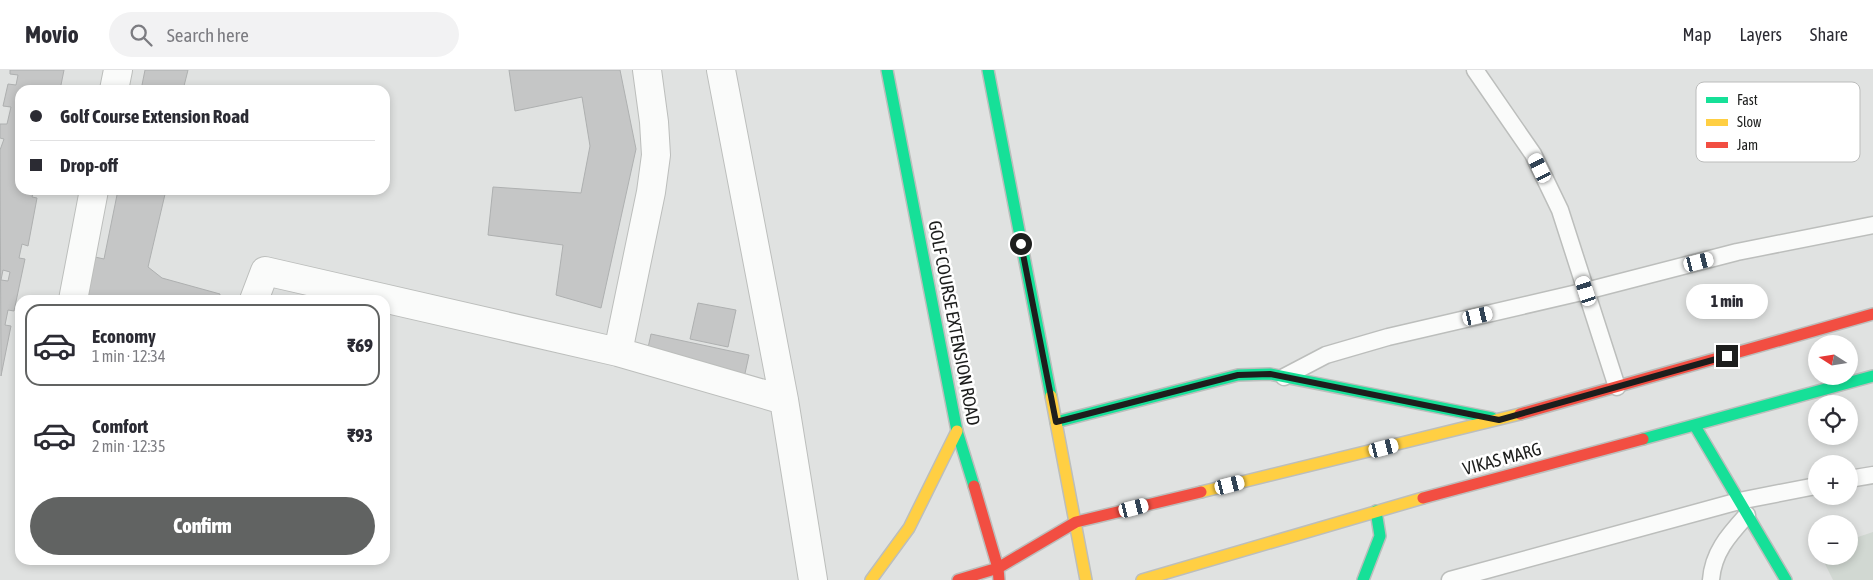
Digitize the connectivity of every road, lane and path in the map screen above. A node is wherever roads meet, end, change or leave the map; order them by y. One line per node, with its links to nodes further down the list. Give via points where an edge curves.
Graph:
1 (118, 70): 7 (street)
2 (647, 70): 16 (street, via 656,155)
3 (722, 70): 20 (street)
4 (887, 70): 24 (main road, GOLF COURSE EXTENSION ROAD)
5 (988, 70): 22 (main road)
6 (1475, 70): 10 (lane, via 1533,154 1560,210)
7 (115, 85)
8 (93, 195): 11 (street)
9 (1873, 224): 10 (lane, via 1737,252)
10 (1586, 291): 18 (lane, via 1326,355); 19 (lane)
11 (73, 295)
12 (256, 295): 13 (street, via 265,271)
13 (370, 295)
14 (390, 300): 16 (street)
15 (1873, 314): 19 (main road)
16 (618, 352): 20 (street)
17 (1873, 376): 23 (main road, VIKAS MARG)
18 (1284, 377): 21 (main road); 22 (main road, via 1238,375)
19 (1617, 387): 21 (main road)
20 (784, 400): 32 (street)
21 (1499, 420): 30 (main road)
22 (1056, 422): 30 (main road)
23 (1695, 426): 28 (main road); 29 (main road, VIKAS MARG)
24 (957, 431): 31 (main road, GOLF COURSE EXTENSION ROAD); 33 (main road, via 901,544)
25 (1873, 475): 26 (lane)
26 (1858, 478)
27 (1808, 488): 28 (lane)
28 (1743, 508): 38 (lane); 39 (lane, via 1721,545 1712,566); 40 (main road)
29 (1376, 511): 36 (main road, VIKAS MARG); 37 (main road, via 1380,536)
30 (1076, 522): 31 (main road); 35 (main road)
31 (998, 574): 34 (main road)
32 (813, 580)
33 (871, 580)
34 (958, 580)
35 (1086, 580)
36 (1142, 580)
37 (1363, 580)
38 (1450, 580)
39 (1711, 580)
40 (1786, 580)

